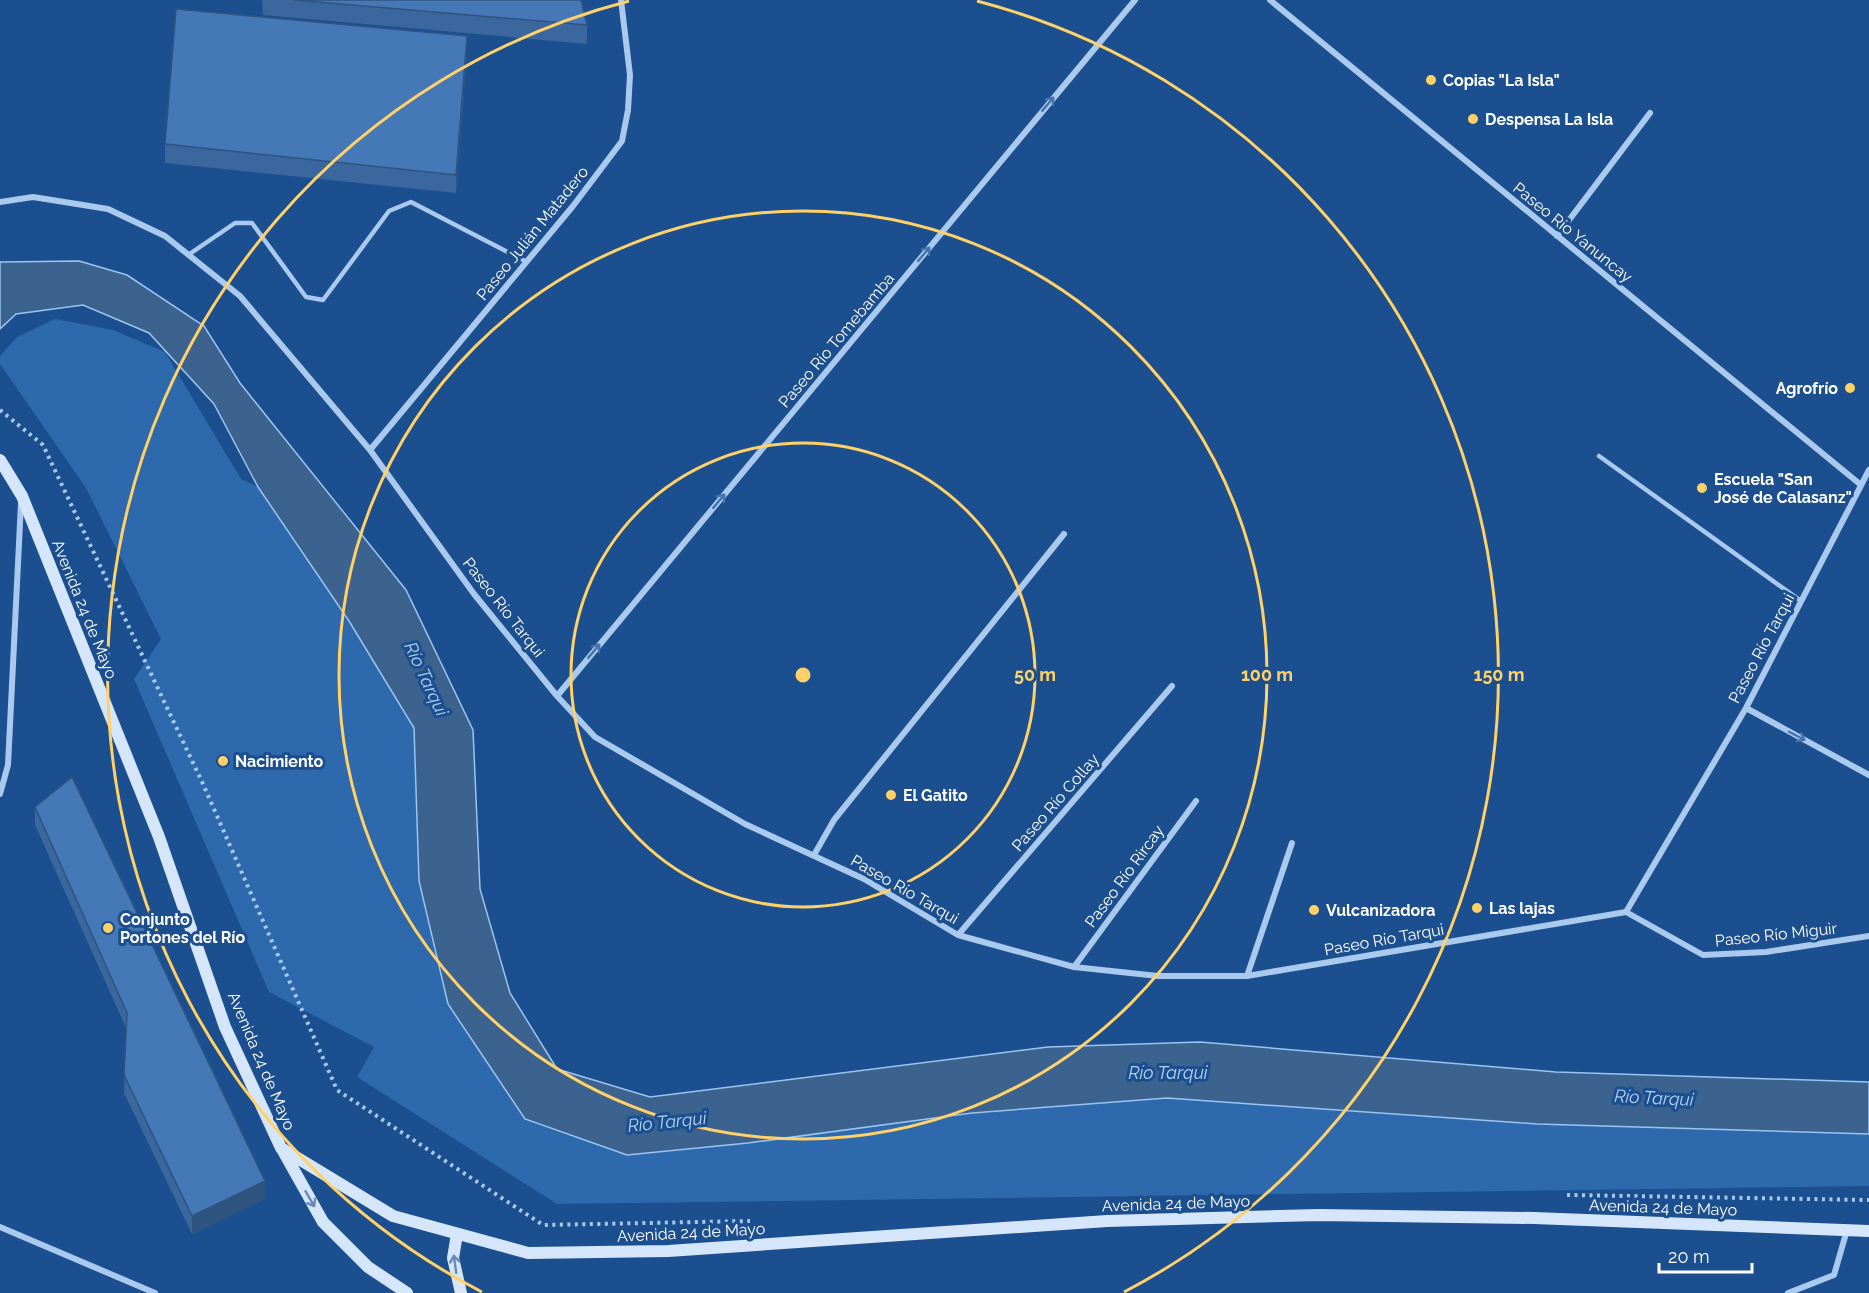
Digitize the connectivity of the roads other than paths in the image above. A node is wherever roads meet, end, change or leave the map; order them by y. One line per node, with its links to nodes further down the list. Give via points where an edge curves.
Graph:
1 (621, 0): 8 (street, Paseo Julián Matadero, via 630,75 622,141)
2 (1135, 0): 18 (street, Paseo Río Tomebamba, one-way to 2)
3 (1270, 0): 6 (street, Paseo Río Yanuncay)
4 (1650, 113): 6 (street)
5 (0, 202): 7 (street, Paseo Río Tarqui, via 33,197 108,209 165,236)
6 (1557, 236): 13 (street, Paseo Río Yanuncay)
7 (188, 255): 8 (lane, via 235,223 252,223 306,297 323,300 389,211 411,202); 9 (street, Paseo Río Tarqui, via 240,296)
8 (527, 262): 9 (street, Paseo Julián Matadero)
9 (370, 450): 18 (street, Paseo Río Tarqui, via 474,594)
10 (1599, 456): 16 (lane)
11 (0, 460): 14 (main road, Avenida 24 de Mayo)
12 (1869, 470): 13 (street, Paseo Río Tarqui)
13 (1860, 485): 16 (street, Paseo Río Tarqui)
14 (22, 496): 21 (street, via 8,765); 30 (main road, Avenida 24 de Mayo, via 159,837 225,1027)
15 (1064, 534): 24 (street, via 834,820)
16 (1801, 601): 19 (street, Paseo Río Tarqui)
17 (1172, 686): 26 (street, Paseo Río Collay)
18 (557, 696): 24 (street, Paseo Río Tarqui, via 595,737 745,824)
19 (1746, 708): 20 (street, one-way to 20); 25 (street, Paseo Río Tarqui)
20 (1869, 775)
21 (0, 794)
22 (1196, 801): 28 (street, Paseo Río Rircay)
23 (1292, 843): 29 (street)
24 (814, 855): 26 (street, Paseo Río Tarqui, via 864,879)
25 (1626, 912): 27 (street, Paseo Río Miguir, via 1703,956 1766,952); 29 (street, Paseo Río Tarqui)
26 (958, 936): 28 (street, Paseo Río Tarqui)
27 (1869, 936)
28 (1074, 967): 29 (street, Paseo Río Tarqui, via 1158,976)
29 (1247, 976)
30 (281, 1148): 34 (main road, Avenida 24 de Mayo, via 393,1215); 36 (main road, one-way to 36, via 323,1222 368,1267)
31 (0, 1227): 35 (street)
32 (1847, 1230): 33 (main road, Avenida 24 de Mayo); 34 (main road, Avenida 24 de Mayo, via 1534,1218 1318,1215 1107,1221 668,1251 528,1253); 38 (street, via 1834,1275)
33 (1869, 1231)
34 (457, 1234): 37 (main road, one-way to 34, via 453,1258)
35 (155, 1293)
36 (407, 1293)
37 (461, 1293)
38 (1788, 1293)

